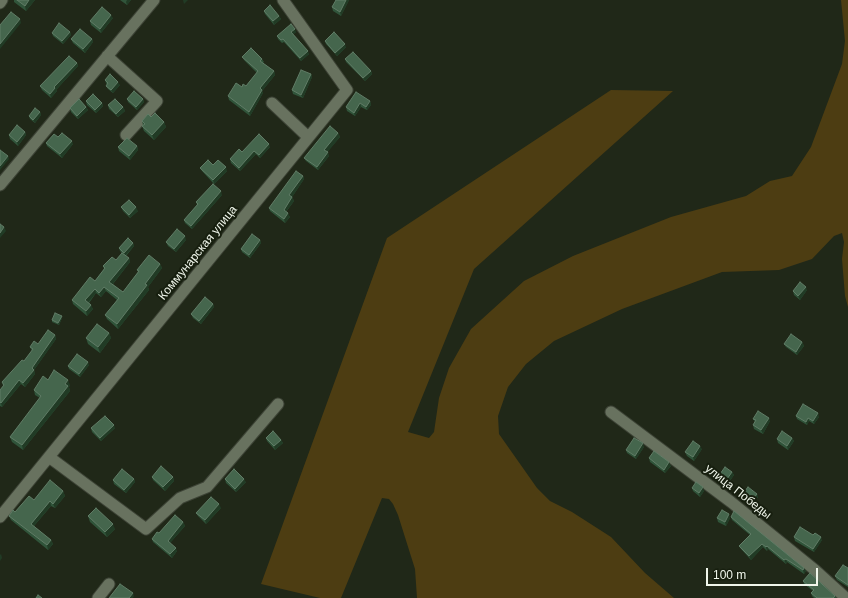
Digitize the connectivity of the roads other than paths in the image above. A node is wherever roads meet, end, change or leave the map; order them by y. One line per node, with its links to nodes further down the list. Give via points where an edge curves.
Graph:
1 (2, 0): 4 (street)
2 (154, 0): 5 (street)
3 (283, 0): 8 (street, Коммунарская улица, via 347,90)
4 (0, 3)
5 (107, 56): 7 (street, via 157,101); 9 (street)
6 (272, 103): 8 (street)
7 (126, 135)
8 (308, 137): 12 (street, Коммунарская улица)
9 (0, 185)
10 (278, 404): 12 (street, via 207,487 180,498 146,529)
11 (611, 412): 16 (street, улица Победы, via 731,502)
12 (49, 457): 13 (street, Коммунарская улица)
13 (0, 517)
14 (109, 584): 15 (street)
15 (98, 598)
16 (846, 598)

